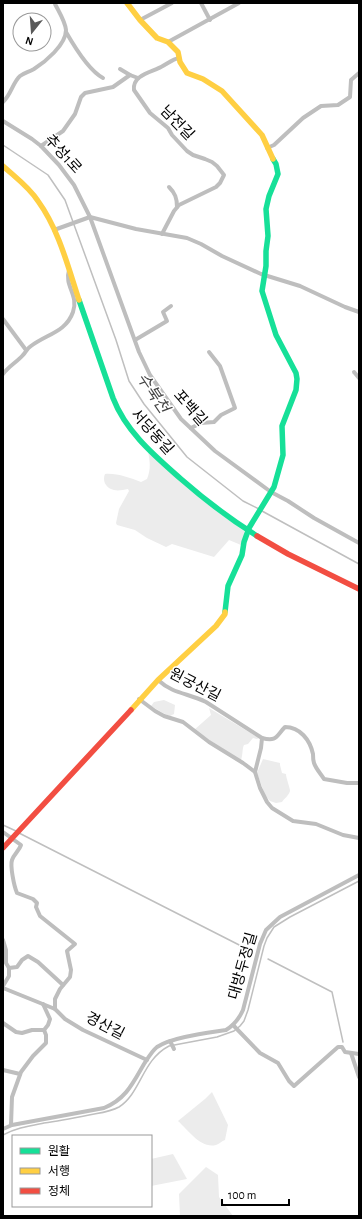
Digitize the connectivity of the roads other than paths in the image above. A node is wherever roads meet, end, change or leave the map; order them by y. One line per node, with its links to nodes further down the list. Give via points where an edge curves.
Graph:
1 (127, 3): 6 (street)
2 (201, 3): 7 (street)
3 (239, 3): 7 (street)
4 (55, 4): 8 (street)
5 (170, 4): 6 (street)
6 (140, 20): 9 (street, via 157,38)
7 (210, 20): 9 (street)
8 (66, 32): 14 (street, via 84,61); 16 (street, via 51,56 19,77)
9 (168, 42): 10 (street, via 178,52)
10 (179, 58): 15 (street); 19 (street, via 187,73 222,91 262,135)
11 (120, 69): 13 (street)
12 (359, 73): 19 (street, via 350,80 350,97 338,105 321,106)
13 (130, 76): 15 (street); 18 (street, via 113,87 85,93 63,131)
14 (103, 78)
15 (138, 78): 22 (street, 남전길, via 134,90 150,113 168,128 190,153 215,164 224,176 216,187)
16 (3, 102)
17 (3, 121): 18 (street, 추성1로)
18 (41, 146): 23 (street, 추성1로, via 74,185)
19 (267, 148): 27 (street, 원궁산길, via 276,164 278,174 266,209 268,236)
20 (3, 166): 24 (street, 서당동길, via 38,200)
21 (169, 187): 22 (street, via 175,194)
22 (177, 207): 25 (street)
23 (88, 218): 24 (street); 25 (street); 31 (street, 포백길)
24 (54, 230): 26 (street, 서당동길)
25 (162, 234): 27 (street, via 193,240)
26 (69, 270): 32 (street, via 68,283 75,301 71,318 65,326); 39 (street, 서당동길, via 111,393 130,428 155,455 210,504)
27 (264, 275): 29 (street, via 300,286); 38 (street, 원궁산길, via 263,295 276,335 297,378 296,390 282,426 283,455)
28 (171, 306): 31 (street, via 163,312 167,321)
29 (359, 312)
30 (3, 319): 32 (street)
31 (135, 340): 37 (street, 포백길, via 154,380 181,419)
32 (26, 350): 35 (street, via 24,355)
33 (209, 352): 37 (street, via 220,366 235,408 214,422 201,423)
34 (354, 372): 36 (street)
35 (3, 374)
36 (359, 378)
37 (191, 428): 38 (street, 포백길, via 214,451)
38 (270, 494): 39 (street, 원궁산길); 40 (street, 포백길, via 288,501)
39 (249, 529): 41 (street, 서당동길, via 308,564); 42 (street, 원궁산길, via 242,555 228,586 225,614 216,626)
40 (359, 543)
41 (359, 589)
42 (158, 680): 43 (street); 44 (street, 원궁산길, via 173,690 206,702)
43 (140, 699): 45 (street, via 164,716 183,722); 48 (street)
44 (262, 738): 45 (street); 46 (street, via 275,738 285,727 298,731 309,742 314,763 324,779)
45 (255, 772): 49 (street, via 267,802 281,814 293,821 316,824 343,835)
46 (359, 783)
47 (3, 832): 48 (street)
48 (16, 835): 50 (street); 54 (street, via 21,845 12,859 14,887 17,893 33,899 40,916 75,944 67,951 70,977)
49 (359, 838)
50 (3, 848)
51 (359, 875): 59 (street, 대방두정길, via 280,917 266,930 243,1010)
52 (3, 940): 53 (street, 경산길)
53 (9, 968): 54 (street, via 17,967 28,956); 55 (street, 경산길, via 9,976)
54 (63, 985): 57 (street, via 56,999)
55 (3, 987): 56 (street, 경산길)
56 (42, 1004): 57 (street, 경산길); 60 (street, via 50,1019)
57 (55, 1009): 65 (street, 경산길, via 82,1030)
58 (3, 1023): 60 (street, via 16,1032)
59 (234, 1026): 61 (street); 63 (street, via 260,1053 278,1063 294,1086 338,1047)
60 (44, 1030): 67 (street, via 46,1043)
61 (170, 1042): 62 (street); 65 (street, via 156,1047)
62 (174, 1049)
63 (351, 1053): 64 (street); 68 (street)
64 (359, 1054)
65 (147, 1060): 69 (street, via 125,1094 114,1104)
66 (3, 1070): 67 (street)
67 (20, 1074): 69 (street, via 12,1093)
68 (359, 1077)
69 (11, 1126): 70 (street)
70 (3, 1129)

